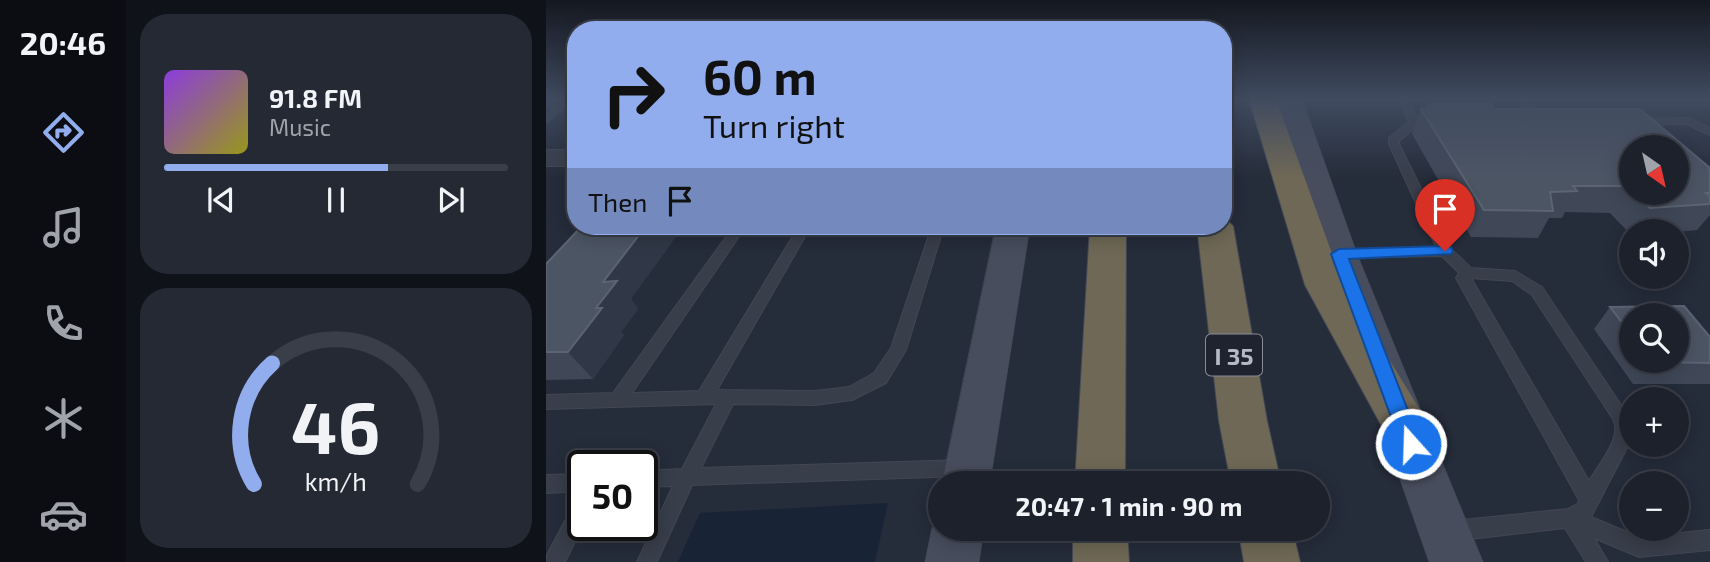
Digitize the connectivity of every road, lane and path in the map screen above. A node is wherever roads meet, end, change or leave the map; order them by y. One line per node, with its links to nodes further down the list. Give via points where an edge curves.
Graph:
1 (1271, 125): 19 (highway, via 1324,285)
2 (1297, 125): 13 (main road)
3 (1418, 125): 12 (lane, via 1393,140)
4 (546, 158): 5 (street)
5 (567, 158)
6 (734, 235): 17 (lane)
7 (800, 235): 16 (lane)
8 (934, 235): 15 (lane, via 898,350 880,378 852,393 815,398)
9 (1011, 235): 20 (main road)
10 (1108, 235): 21 (highway)
11 (1216, 235): 22 (highway, I 35)
12 (1445, 251): 13 (lane); 14 (lane)
13 (1339, 254): 19 (main road)
14 (1467, 273): 28 (lane, via 1463,278); 28 (lane, via 1515,276 1537,291 1625,425 1622,440)
15 (728, 397): 16 (lane); 24 (lane)
16 (704, 398): 17 (lane)
17 (618, 400): 18 (lane)
18 (546, 402)
19 (1402, 418): 35 (main road)
20 (969, 471)
21 (1100, 471)
22 (1253, 471)
23 (928, 476): 24 (lane)
24 (687, 477): 25 (lane); 37 (lane)
25 (658, 478)
26 (567, 483): 27 (lane)
27 (546, 484)
28 (1589, 499): 29 (lane, via 1585,510)
29 (1570, 518): 31 (lane, via 1639,547); 35 (lane); 41 (lane)
30 (567, 537): 36 (lane)
31 (1710, 540)
32 (956, 541): 38 (main road)
33 (1100, 541): 39 (highway)
34 (1268, 541): 40 (highway)
35 (1450, 547)
36 (554, 562)
37 (647, 562)
38 (952, 562)
39 (1101, 562)
40 (1272, 562)
41 (1598, 562)

